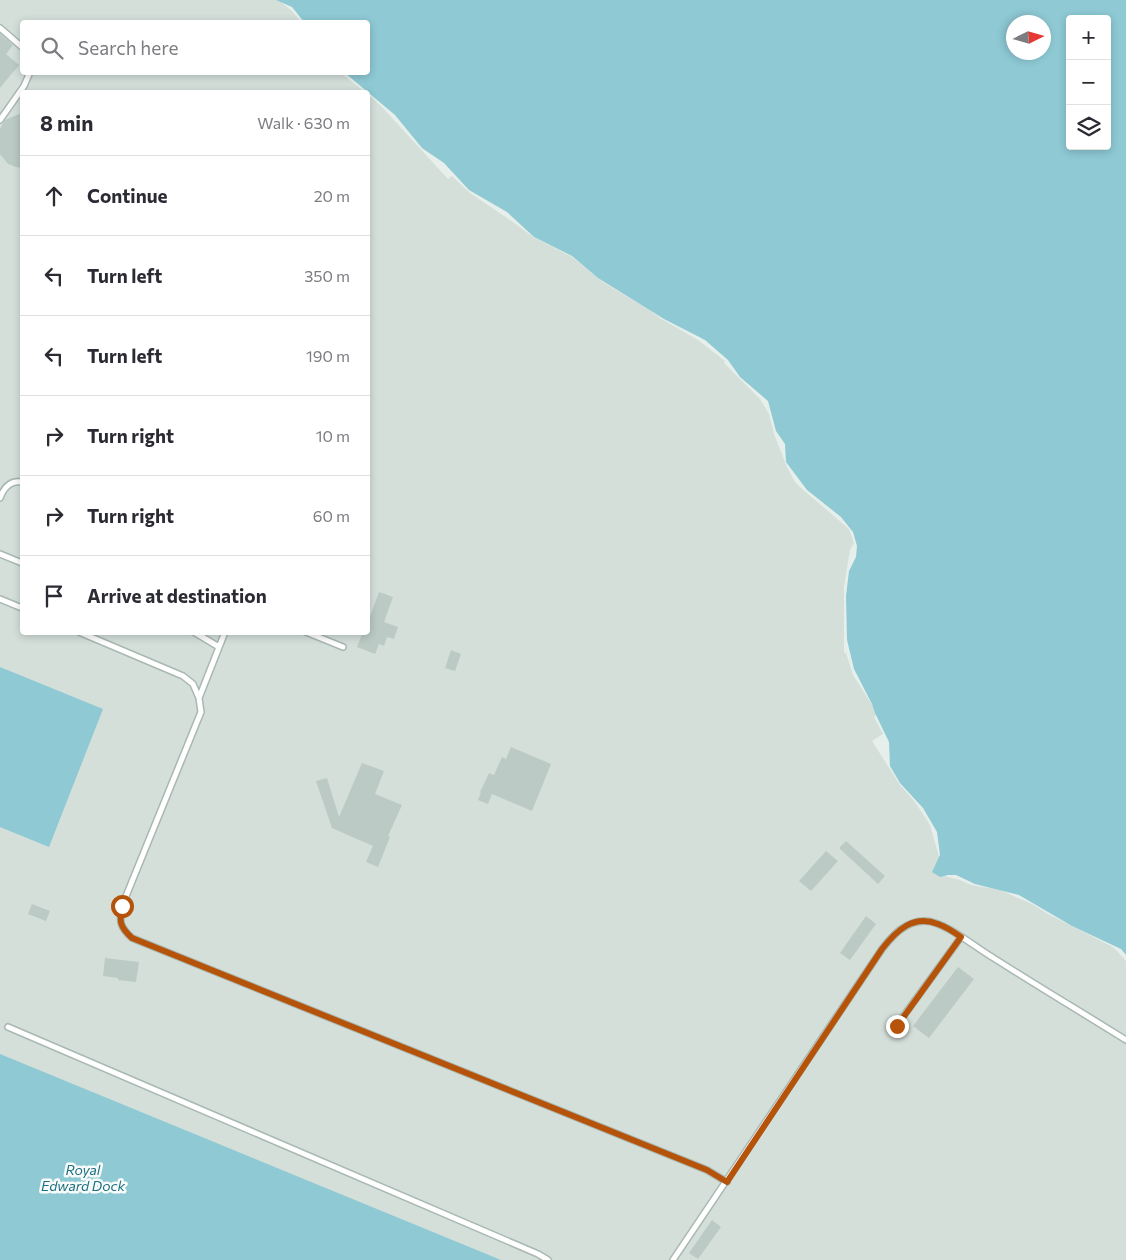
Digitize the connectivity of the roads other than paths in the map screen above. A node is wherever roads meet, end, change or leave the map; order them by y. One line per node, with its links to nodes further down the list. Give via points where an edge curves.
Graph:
1 (0, 28): 2 (lane)
2 (20, 45)
3 (29, 75): 4 (lane)
4 (21, 90)
5 (20, 92): 6 (lane)
6 (0, 120)
7 (20, 482): 8 (lane, via 7,485)
8 (0, 498)
9 (0, 554): 10 (lane)
10 (20, 562)
11 (0, 599): 12 (lane)
12 (20, 607)
13 (86, 635): 19 (lane, via 183,676 193,684)
14 (199, 635): 17 (lane)
15 (224, 635): 17 (lane)
16 (313, 635): 18 (lane)
17 (219, 647): 19 (lane)
18 (343, 647)
19 (199, 698): 24 (lane, via 201,712 122,906 120,919 123,930 132,938 707,1170)
20 (961, 937): 21 (lane); 23 (lane); 24 (lane, via 939,924 925,921 903,927 891,938)
21 (897, 1026)
22 (8, 1027): 25 (lane)
23 (1126, 1040)
24 (727, 1182): 26 (lane)
25 (548, 1260)
26 (674, 1260)

